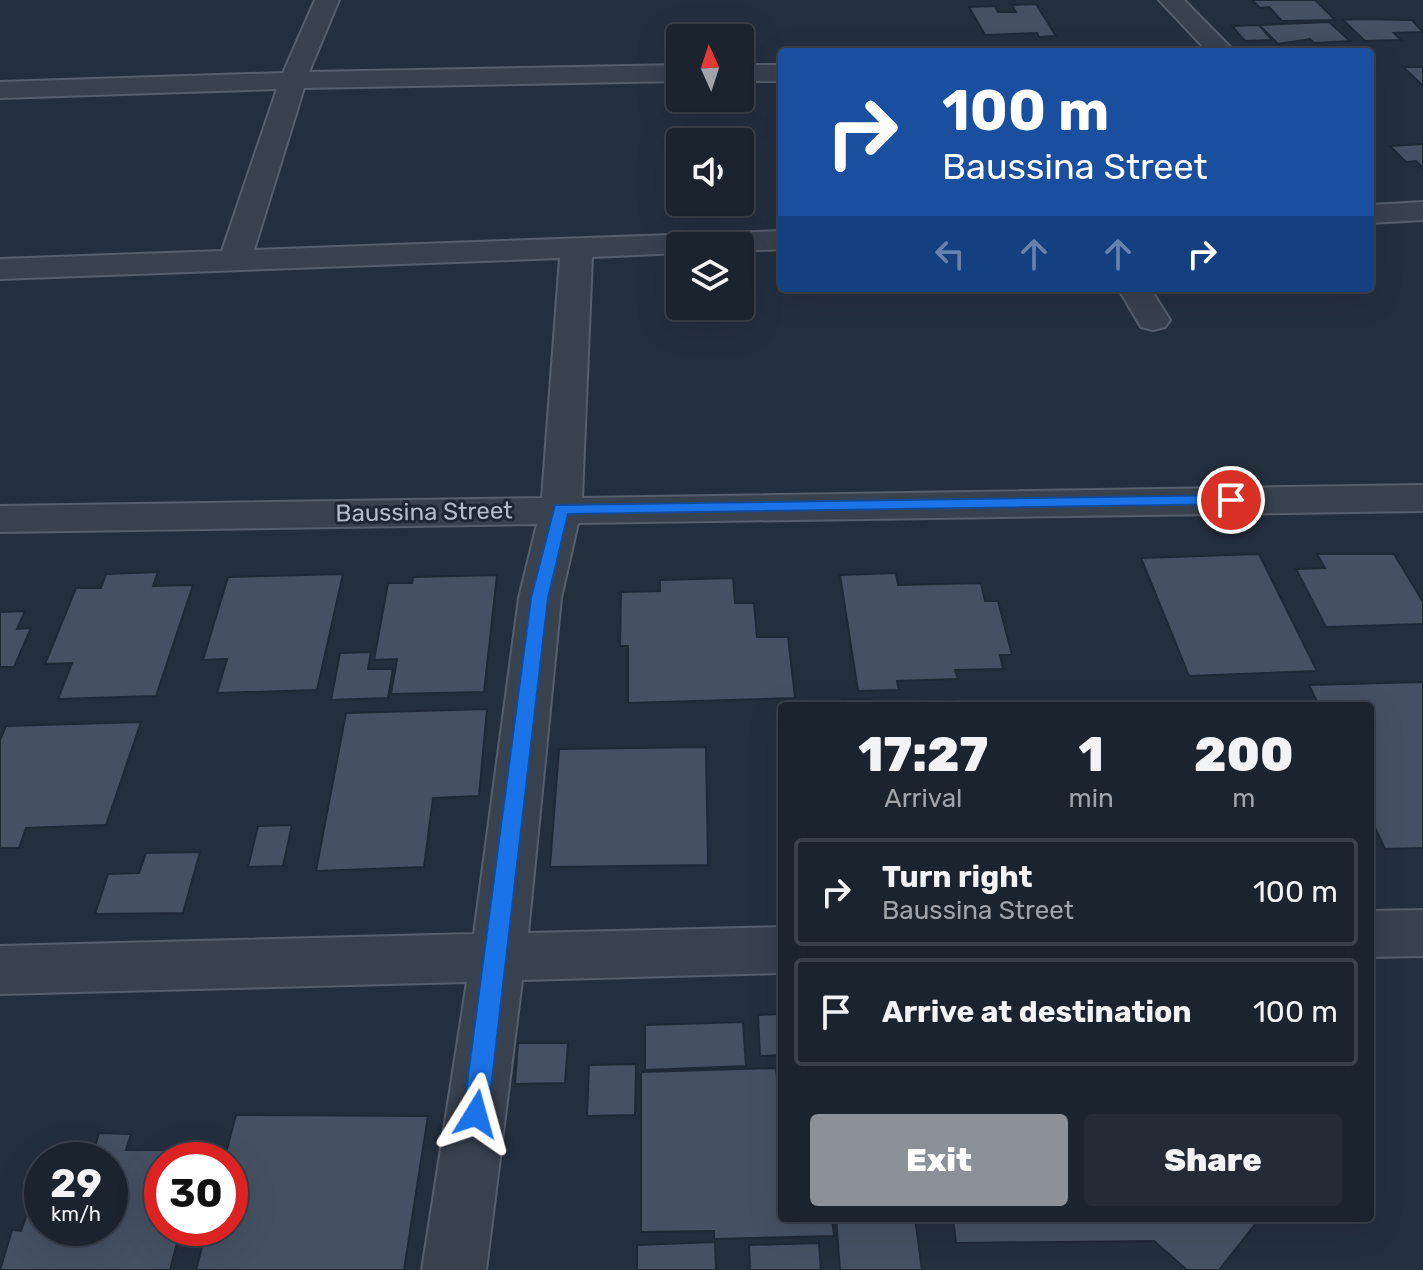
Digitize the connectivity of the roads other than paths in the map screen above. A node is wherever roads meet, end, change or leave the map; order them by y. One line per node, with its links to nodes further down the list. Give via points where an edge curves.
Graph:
1 (327, 0): 7 (street)
2 (1171, 0): 3 (street)
3 (1218, 48)
4 (666, 73): 7 (street)
5 (754, 73): 6 (street)
6 (778, 73)
7 (293, 80): 8 (street); 13 (street)
8 (0, 90)
9 (1374, 210): 10 (street)
10 (1423, 211)
11 (778, 240): 12 (street)
12 (577, 246): 13 (street); 18 (street)
13 (235, 259): 14 (street)
14 (0, 269)
15 (1136, 292): 16 (street)
16 (1153, 320)
17 (1423, 498): 18 (street, Baussina Street)
18 (561, 509): 19 (street, Baussina Street); 23 (street, via 540,598)
19 (0, 519)
20 (1423, 933): 21 (street)
21 (1374, 934)
22 (778, 950): 23 (street)
23 (498, 957): 24 (street); 25 (street)
24 (0, 970)
25 (454, 1270)

